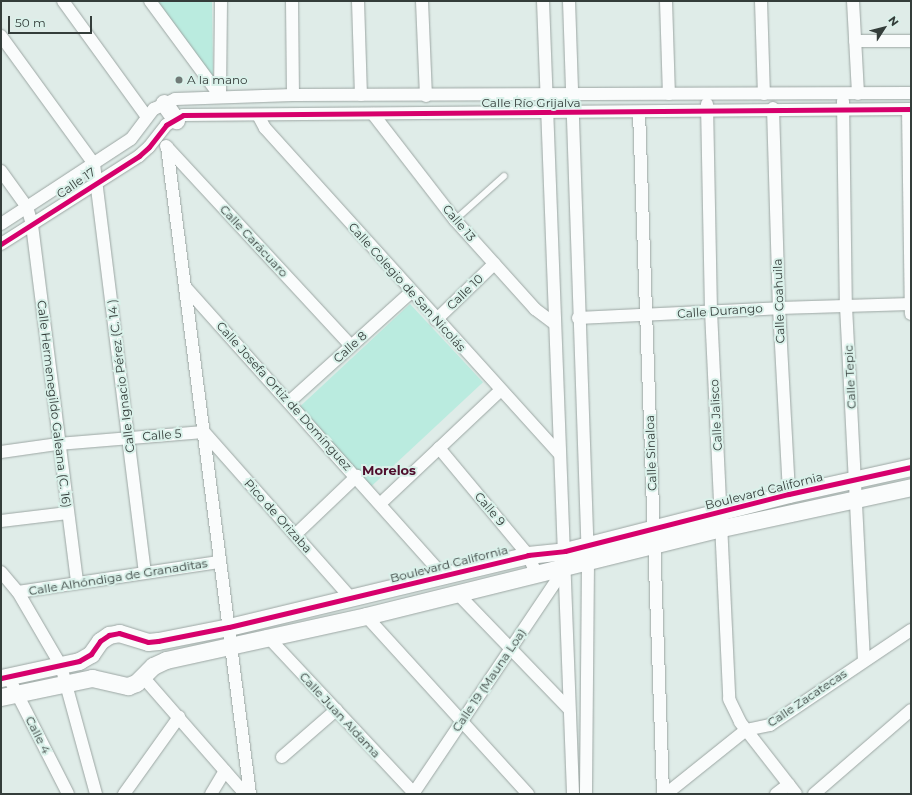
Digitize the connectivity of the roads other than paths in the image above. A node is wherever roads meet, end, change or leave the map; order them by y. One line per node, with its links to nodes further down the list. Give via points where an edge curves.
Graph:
1 (63, 1): 37 (street)
2 (150, 1): 25 (street)
3 (221, 1): 25 (street)
4 (292, 1): 20 (street)
5 (358, 1): 21 (street)
6 (422, 1): 26 (street)
7 (543, 1): 22 (street)
8 (569, 1): 23 (street)
9 (666, 1): 16 (street)
10 (760, 1): 17 (street)
11 (853, 1): 13 (street)
12 (1, 36): 41 (street)
13 (855, 41): 14 (street); 19 (street)
14 (911, 41)
15 (911, 93): 19 (street, Calle Río Grijalva)
16 (669, 94): 23 (street, Calle Río Grijalva); 24 (street, Calle Río Grijalva)
17 (764, 94): 18 (street, Calle Río Grijalva); 24 (street, Calle Río Grijalva)
18 (842, 94): 19 (street, Calle Río Grijalva); 29 (street, Calle Tepic)
19 (858, 94)
20 (293, 95): 21 (street, Calle Río Grijalva); 25 (street, Calle Río Grijalva, via 248,98)
21 (361, 95): 26 (street, Calle Río Grijalva)
22 (547, 95): 23 (street, Calle Río Grijalva); 26 (street, Calle Río Grijalva); 33 (street)
23 (571, 95): 34 (street)
24 (707, 95): 32 (street, Calle Jalisco)
25 (220, 96): 27 (street, Calle Río Grijalva, via 188,97)
26 (426, 96)
27 (164, 103): 37 (street, Calle Río Grijalva); 38 (street)
28 (773, 108): 29 (street, Calle Río Grijalva); 32 (street, Calle Río Grijalva); 55 (street, Calle Coahuila)
29 (843, 109): 30 (street, Calle Río Grijalva); 54 (street, Calle Tepic)
30 (910, 109): 53 (street)
31 (639, 112): 32 (street, Calle Río Grijalva); 34 (street, Calle Río Grijalva); 58 (street, Calle Sinaloa)
32 (707, 112): 56 (street, Calle Jalisco)
33 (547, 113): 34 (street, Calle Río Grijalva); 35 (street, Calle Río Grijalva); 61 (street)
34 (571, 113): 59 (street)
35 (373, 114): 36 (street, Calle Río Grijalva); 46 (street, Calle 13)
36 (258, 115): 38 (street, Calle Río Grijalva, via 183,115); 52 (street, Calle Colegio de San Nicolás, via 265,128)
37 (146, 117): 41 (street, Calle 17, via 139,132 131,140)
38 (176, 120): 39 (street, Calle Río Grijalva, via 166,125)
39 (158, 135): 40 (street, Calle Carácuaro); 44 (street, Calle 17, via 139,156)
40 (166, 146): 51 (street); 62 (street, Calle Carácuaro)
41 (94, 164): 44 (street, Calle Ignacio Pérez (C. 14 )); 45 (street, Calle 17)
42 (1, 171): 45 (street)
43 (504, 176): 46 (lane)
44 (98, 180): 48 (street, Calle 17); 66 (street, Calle Ignacio Pérez (C. 14 ))
45 (27, 207): 47 (street, Calle 17); 48 (street, Calle Hermenegildo Galeana (C. 16))
46 (455, 220): 50 (street, Calle 13)
47 (1, 224)
48 (32, 225): 49 (street, Calle 17); 67 (street, Calle Hermenegildo Galeana (C. 16))
49 (1, 244)
50 (494, 264): 60 (street, Calle 10); 61 (street, Calle 13, via 535,309)
51 (187, 289): 64 (street, Calle Josefa Ortiz de Domínguez); 65 (street)
52 (411, 292): 60 (street, Calle Colegio de San Nicolás); 62 (street, Calle 8)
53 (911, 304): 54 (street, Calle Durango); 57 (street)
54 (846, 306): 55 (street, Calle Durango); 73 (street, Calle Tepic)
55 (779, 308): 56 (street, Calle Durango); 75 (street, Calle Coahuila)
56 (711, 311): 58 (street, Calle Durango); 79 (street, Calle Jalisco)
57 (911, 314)
58 (646, 316): 59 (street, Calle Durango); 82 (street, Calle Sinaloa)
59 (578, 318): 83 (street)
60 (436, 320): 63 (street, Calle Colegio de San Nicolás)
61 (555, 324): 70 (street)
62 (351, 346): 64 (street, Calle 8)
63 (500, 391): 68 (street); 70 (street, Calle Colegio de San Nicolás)
64 (289, 402): 72 (street, Calle Josefa Ortiz de Domínguez)
65 (204, 432): 66 (street, Calle 5); 81 (street, Pico de Orizaba); 86 (street)
66 (128, 438): 67 (street, Calle 5); 87 (street, Calle Ignacio Pérez (C. 14 ))
67 (58, 444): 69 (street, Calle 5); 78 (street, Calle Hermenegildo Galeana (C. 16))
68 (439, 448): 77 (street); 84 (street, Calle 9)
69 (1, 452)
70 (560, 455): 85 (street)
71 (911, 467): 73 (street, Boulevard California)
72 (357, 476): 77 (street, Calle Josefa Ortiz de Domínguez); 81 (street)
73 (855, 478): 75 (street, Boulevard California); 76 (street, Calle Tepic)
74 (911, 486): 76 (street, Boulevard California)
75 (789, 494): 79 (street, Boulevard California)
76 (855, 498): 79 (street, Boulevard California); 103 (street, Calle Tepic)
77 (381, 503): 90 (street, Calle Josefa Ortiz de Domínguez)
78 (68, 513): 80 (street); 91 (street, Calle Hermenegildo Galeana (C. 16))
79 (721, 520): 82 (street, Boulevard California); 115 (street, Calle Jalisco, via 729,700 733,712)
80 (1, 521)
81 (295, 535): 94 (street, Pico de Orizaba)
82 (654, 538): 83 (street, Boulevard California); 129 (street, Calle Sinaloa)
83 (588, 554): 85 (street, Boulevard California); 128 (street)
84 (528, 555): 85 (street, Boulevard California); 89 (street, Calle 9); 90 (street, Boulevard California)
85 (565, 559): 89 (street, Boulevard California); 101 (street, Calle 19 (Mauna Loa)); 110 (street)
86 (219, 562): 87 (street, Calle Alhóndiga de Granaditas); 96 (street)
87 (145, 571): 91 (street, Calle Alhóndiga de Granaditas)
88 (1, 572): 92 (street)
89 (536, 573): 93 (street, Boulevard California)
90 (444, 576): 94 (street, Boulevard California)
91 (77, 583): 92 (street, Calle Alhóndiga de Granaditas)
92 (18, 592): 104 (street)
93 (457, 593): 95 (street, Boulevard California); 101 (street)
94 (352, 599): 96 (street, Boulevard California)
95 (366, 616): 98 (street, Boulevard California); 114 (street)
96 (228, 627): 99 (street, Boulevard California); 100 (street)
97 (911, 630): 103 (street, Calle Zacatecas)
98 (267, 636): 100 (street, Boulevard California); 111 (street, Calle Juan Aldama)
99 (148, 642): 102 (street, Boulevard California, via 119,633 109,635 100,641); 105 (street, via 153,653)
100 (230, 644): 105 (street, Boulevard California, via 166,660); 124 (street)
101 (510, 649): 110 (street); 114 (street, Calle 19 (Mauna Loa))
102 (91, 654): 104 (street, Boulevard California, via 79,661); 107 (street, via 92,669)
103 (864, 660): 115 (street, Calle Zacatecas, via 770,725)
104 (61, 666): 106 (street, Boulevard California); 108 (street)
105 (148, 671): 107 (street, Boulevard California, via 128,686); 113 (street)
106 (4, 677): 109 (street, Calle 4)
107 (98, 679): 108 (street, Boulevard California)
108 (65, 683): 109 (street, Boulevard California); 120 (street)
109 (9, 696): 119 (street, Calle 4)
110 (569, 709): 127 (street)
111 (336, 710): 116 (street); 125 (street, Calle Juan Aldama)
112 (911, 710): 131 (street)
113 (179, 717): 117 (street); 121 (street)
114 (462, 721): 125 (street, Calle 19 (Mauna Loa)); 126 (street)
115 (746, 730): 118 (street, Calle Jalisco); 129 (street, Calle Zacatecas)
116 (282, 757)
117 (225, 771): 122 (street); 123 (street)
118 (793, 789): 130 (street)
119 (68, 794)
120 (96, 794)
121 (124, 794)
122 (211, 794)
123 (245, 794)
124 (250, 794)
125 (413, 794)
126 (528, 794)
127 (573, 794)
128 (586, 794)
129 (664, 794)
130 (776, 794)
131 (814, 794)

